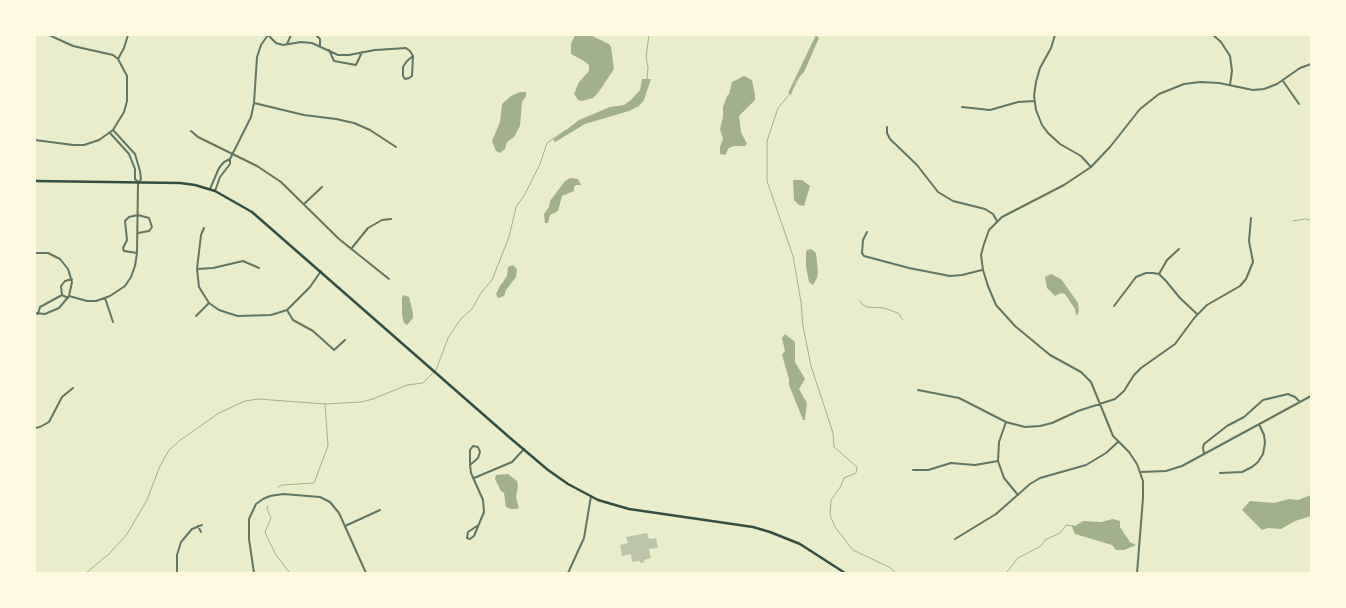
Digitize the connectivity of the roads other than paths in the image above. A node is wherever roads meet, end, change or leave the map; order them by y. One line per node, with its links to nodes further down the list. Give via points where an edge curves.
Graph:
1 (49, 35): 13 (street, via 73,46)
2 (128, 35): 13 (street)
3 (268, 35): 8 (street, via 276,43); 18 (street, via 260,45 257,57)
4 (291, 35): 8 (street)
5 (316, 35): 9 (street)
6 (1055, 35): 17 (street, via 1037,75)
7 (1213, 35): 16 (street, via 1230,56)
8 (288, 44): 9 (street, via 306,42)
9 (320, 46): 10 (street)
10 (328, 50): 11 (street, via 338,55); 11 (street, via 334,61 356,65)
11 (362, 52): 12 (street, via 406,48)
12 (413, 56): 12 (street, via 412,76 406,78 403,67)
13 (118, 59): 22 (street, via 127,76 127,101)
14 (1311, 64): 15 (street)
15 (1283, 81): 16 (street, via 1258,90); 19 (street)
16 (1230, 85): 29 (street, via 1191,82 1159,94 1140,109)
17 (1034, 101): 20 (street, via 990,110); 29 (street, via 1038,118 1048,133)
18 (254, 103): 26 (street, via 354,123); 27 (street, via 249,122)
19 (1299, 104)
20 (962, 107)
21 (887, 127): 41 (street, via 890,138 938,192 953,201 985,209)
22 (113, 130): 24 (street); 30 (street, via 135,154)
23 (191, 131): 27 (street)
24 (110, 134): 25 (street, via 84,145); 31 (street, via 129,154)
25 (35, 140)
26 (396, 147)
27 (233, 154): 28 (street); 37 (street, via 273,176)
28 (230, 159): 35 (street, via 218,168); 36 (street)
29 (1091, 167): 41 (street)
30 (140, 168): 31 (street); 33 (street)
31 (134, 169): 33 (street, via 134,179)
32 (35, 181): 33 (main road)
33 (138, 183): 35 (main road, via 180,182); 38 (street)
34 (322, 186): 37 (street)
35 (210, 189): 36 (main road)
36 (215, 191): 52 (main road, via 252,212)
37 (304, 204): 45 (street)
38 (138, 215): 44 (street); 44 (street, via 149,218 152,227); 48 (street, via 124,220 127,240 123,248)
39 (1251, 218): 63 (street, via 1249,241 1253,262 1246,279)
40 (391, 219): 45 (street, via 368,228)
41 (997, 221): 51 (street, via 989,230 984,244)
42 (204, 228): 50 (street)
43 (867, 232): 51 (street, via 863,240 863,256 950,276)
44 (138, 233): 48 (street)
45 (351, 249): 55 (street)
46 (1179, 249): 53 (street)
47 (35, 252): 54 (street, via 48,253 60,259)
48 (137, 253): 58 (street, via 128,282)
49 (259, 268): 50 (street, via 243,261)
50 (198, 269): 59 (street, via 199,287)
51 (983, 270): 71 (street, via 992,296 1004,315 1050,355 1087,377)
52 (321, 271): 61 (street); 76 (main road)
53 (1159, 274): 60 (street, via 1146,273 1136,277); 63 (street)
54 (72, 279): 56 (street, via 61,286); 57 (street)
55 (389, 279)
56 (62, 295): 57 (street); 62 (street, via 40,307)
57 (69, 297): 58 (street, via 87,301); 62 (street, via 60,308)
58 (105, 298): 65 (street)
59 (209, 302): 61 (street, via 219,310 238,316 271,316); 64 (street)
60 (1114, 306)
61 (287, 310): 66 (street, via 293,320 313,331 334,350)
62 (36, 314)
63 (1198, 314): 71 (street, via 1170,348 1141,368 1118,397)
64 (196, 316)
65 (113, 322)
66 (345, 340)
67 (73, 388): 74 (street, via 62,397 49,422)
68 (918, 390): 72 (street, via 959,398)
69 (1311, 396): 70 (street)
70 (1300, 402): 73 (street); 77 (street, via 1288,394 1263,400 1204,444)
71 (1101, 404): 72 (street, via 1043,426 1025,427); 75 (street, via 1108,427)
72 (1006, 422): 78 (street, via 999,442)
73 (1259, 424): 77 (street); 82 (street, via 1265,443 1258,462 1242,472)
74 (35, 428)
75 (1118, 442): 81 (street, via 1132,456); 84 (street, via 1093,461 1040,478)
76 (524, 449): 83 (street, via 512,462); 85 (main road, via 558,478)
77 (1204, 454): 81 (street, via 1170,471)
78 (998, 461): 80 (street, via 975,465 951,463 928,470); 84 (street, via 1004,478)
79 (470, 465): 79 (street, via 478,458 478,447 473,446 470,450); 83 (street)
80 (913, 470)
81 (1141, 472): 98 (street, via 1143,498)
82 (1220, 473)
83 (474, 478): 90 (street, via 484,505)
84 (1018, 495): 92 (street, via 996,514)
85 (591, 496): 96 (street, via 584,538); 97 (main road, via 629,509 770,532 800,544)
86 (380, 510): 89 (street)
87 (198, 526): 88 (street); 91 (street); 93 (street, via 181,542 176,555)
88 (202, 526)
89 (345, 526): 94 (street, via 334,506 323,497 284,494 266,497 256,504 249,518 248,539); 95 (street)
90 (477, 526): 90 (street, via 474,536 467,538 468,532)
91 (201, 532)
92 (955, 539)
93 (177, 573)
94 (254, 573)
95 (366, 573)
96 (568, 573)
97 (845, 573)
98 (1137, 573)

